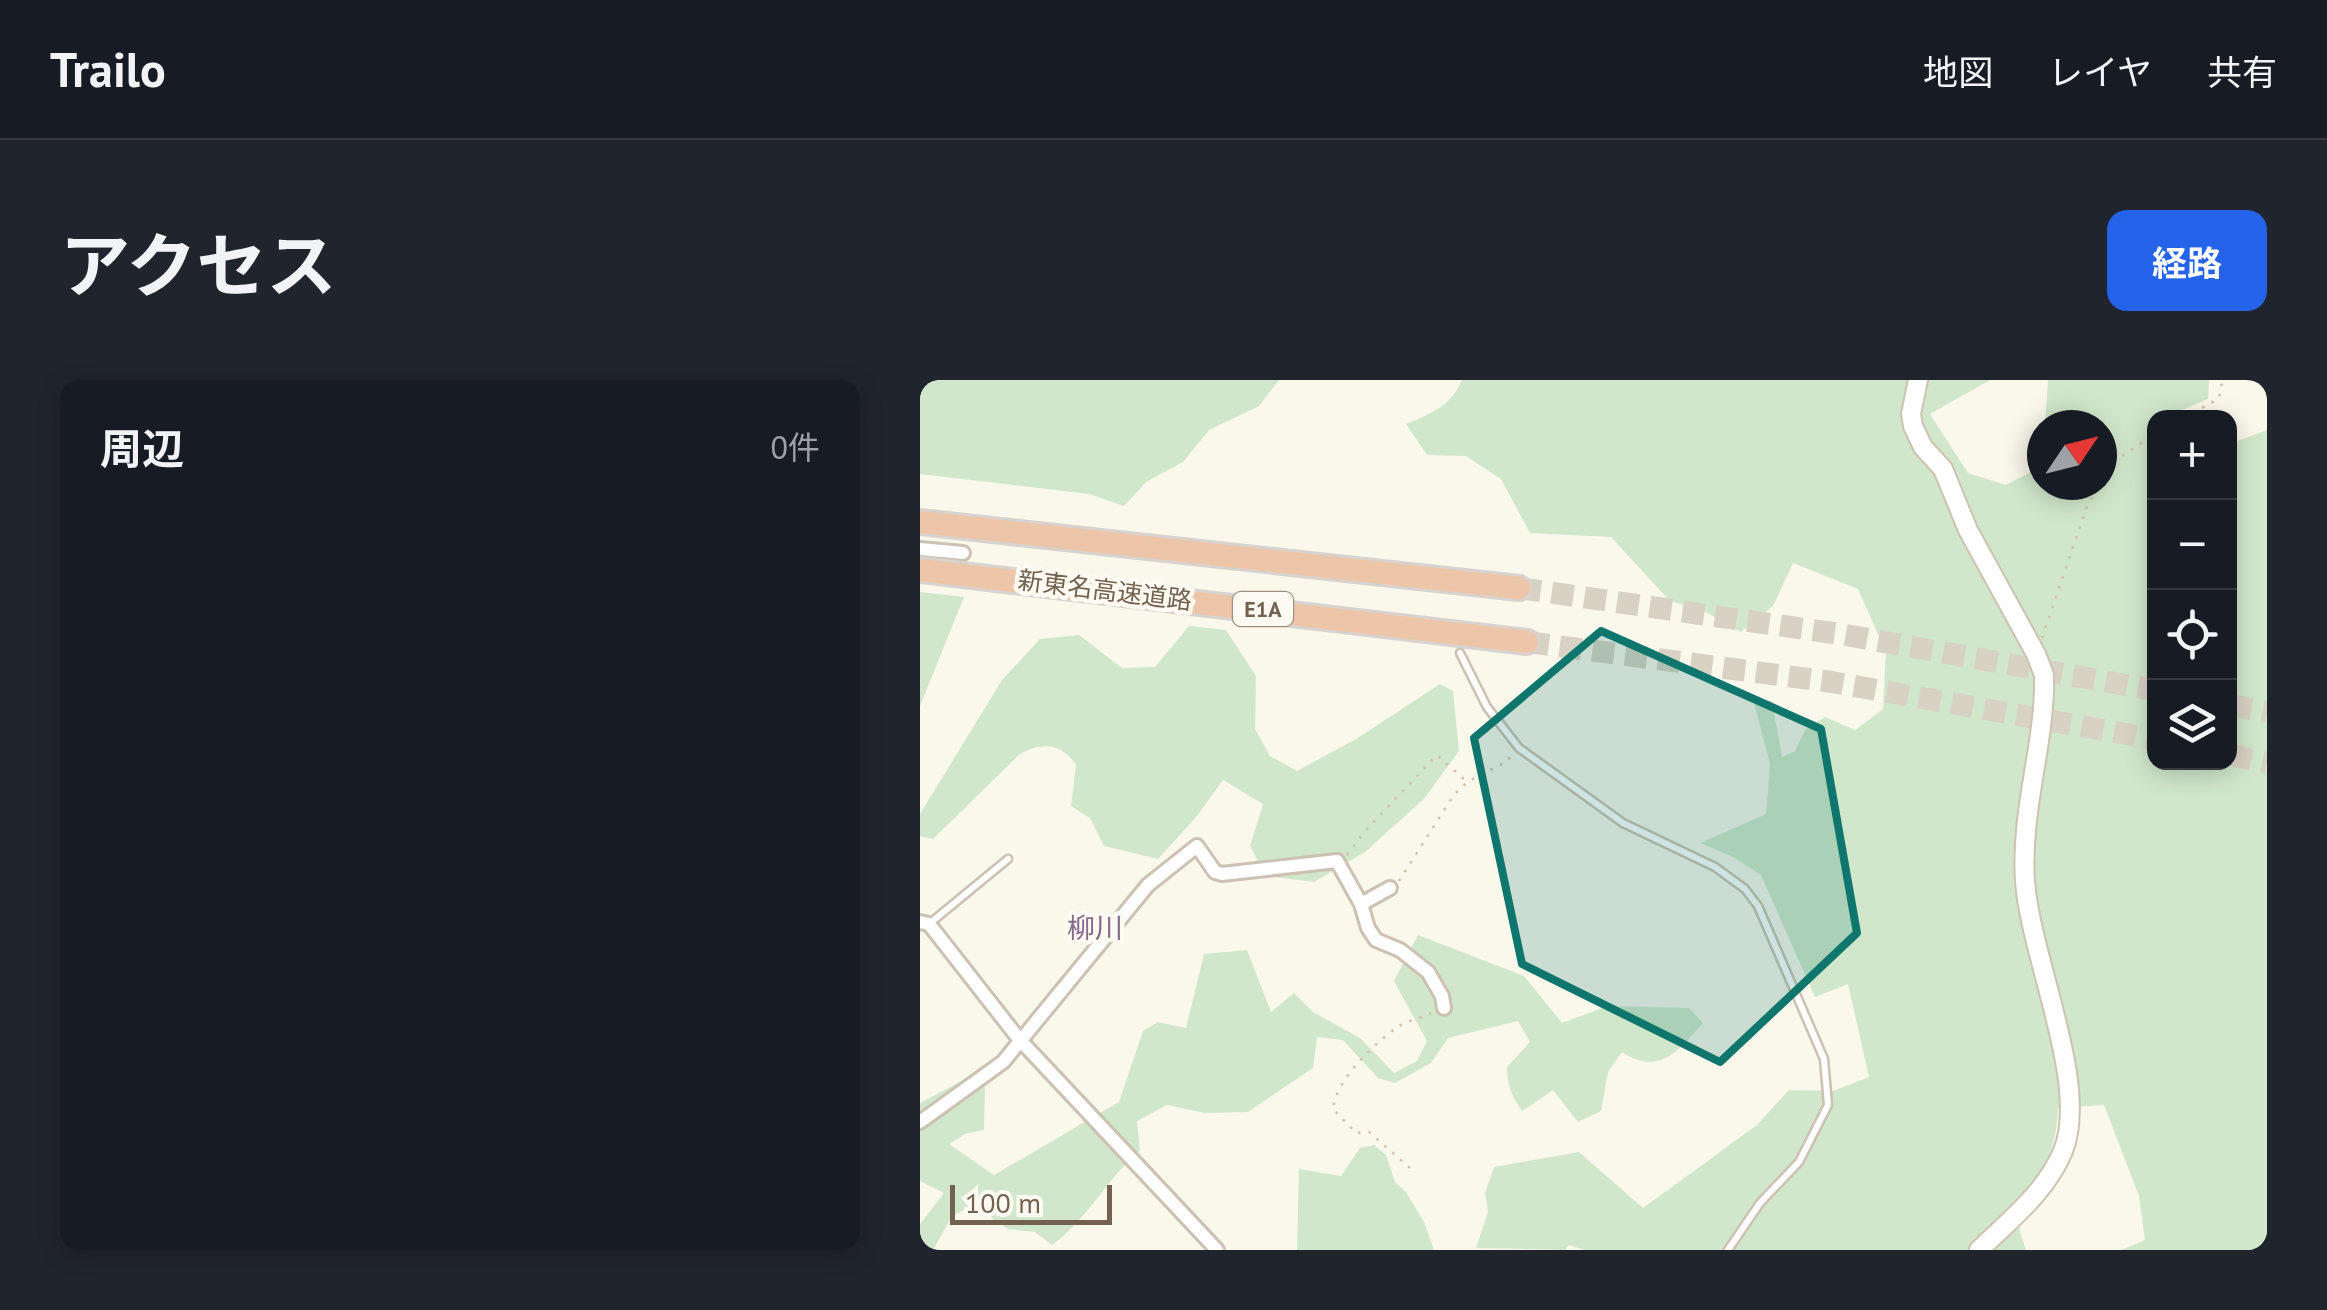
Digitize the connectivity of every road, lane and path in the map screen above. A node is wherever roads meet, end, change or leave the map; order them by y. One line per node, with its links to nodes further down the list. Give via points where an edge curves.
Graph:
1 (1918, 380): 14 (street, via 1911,414 1917,436 1943,470)
2 (2220, 380): 3 (path, via 2218,399)
3 (2198, 410)
4 (2147, 439): 5 (path)
5 (2117, 460)
6 (2090, 500): 14 (path)
7 (920, 522): 11 (highway, 新東名高速道路 / E1A)
8 (920, 549): 9 (street)
9 (963, 554)
10 (920, 570): 12 (highway, 新東名高速道路 / E1A)
11 (1519, 588)
12 (1527, 642)
13 (1460, 653): 15 (lane, via 1487,706)
14 (2036, 654): 28 (street, via 2044,683 2024,881 2070,1085 2070,1123 2046,1180)
15 (1519, 748): 16 (path); 27 (lane, via 1623,823 1715,867 1745,889 1824,1059 1828,1105 1798,1162)
16 (1467, 782): 18 (path, via 1437,755); 19 (path, via 1404,878)
17 (1008, 859): 21 (lane)
18 (1337, 861): 20 (street); 23 (street, via 1222,874 1197,846 1148,885)
19 (1390, 888): 20 (street)
20 (1361, 904): 22 (street, via 1376,940 1428,972)
21 (925, 923): 23 (street)
22 (1444, 1008): 25 (path, via 1398,1026 1334,1095 1332,1109 1356,1133 1369,1132)
23 (1019, 1039): 24 (street, via 1004,1062); 26 (street)
24 (920, 1122)
25 (1410, 1168)
26 (1217, 1250)
27 (1728, 1250)
28 (1979, 1250)

